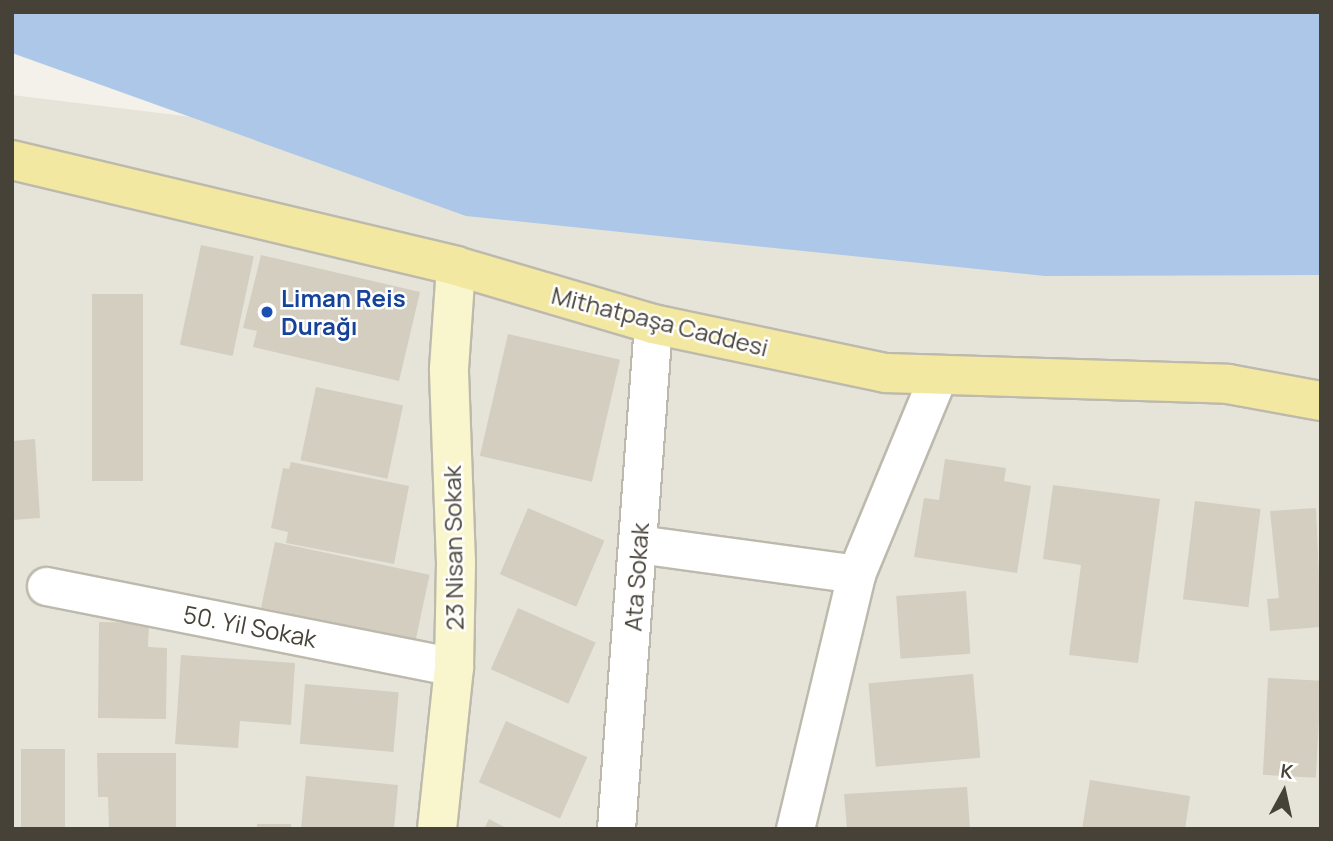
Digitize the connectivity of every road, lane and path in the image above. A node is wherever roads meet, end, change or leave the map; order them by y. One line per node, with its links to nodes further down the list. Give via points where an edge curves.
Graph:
1 (12, 160): 2 (main road, Mithatpaşa Caddesi)
2 (456, 266): 3 (main road, Mithatpaşa Caddesi); 9 (street, 23 Nisan Sokak, via 449,369 456,563)
3 (653, 324): 4 (main road, Mithatpaşa Caddesi, via 886,373); 6 (street, Ata Sokak)
4 (939, 376): 5 (main road, Mithatpaşa Caddesi, via 1228,384); 7 (street)
5 (1321, 401)
6 (638, 544): 7 (street); 11 (street, Ata Sokak)
7 (856, 575): 12 (street)
8 (46, 586): 9 (street, 50. Yil Sokak)
9 (454, 667): 10 (street, 23 Nisan Sokak)
10 (437, 829)
11 (616, 829)
12 (795, 829)

